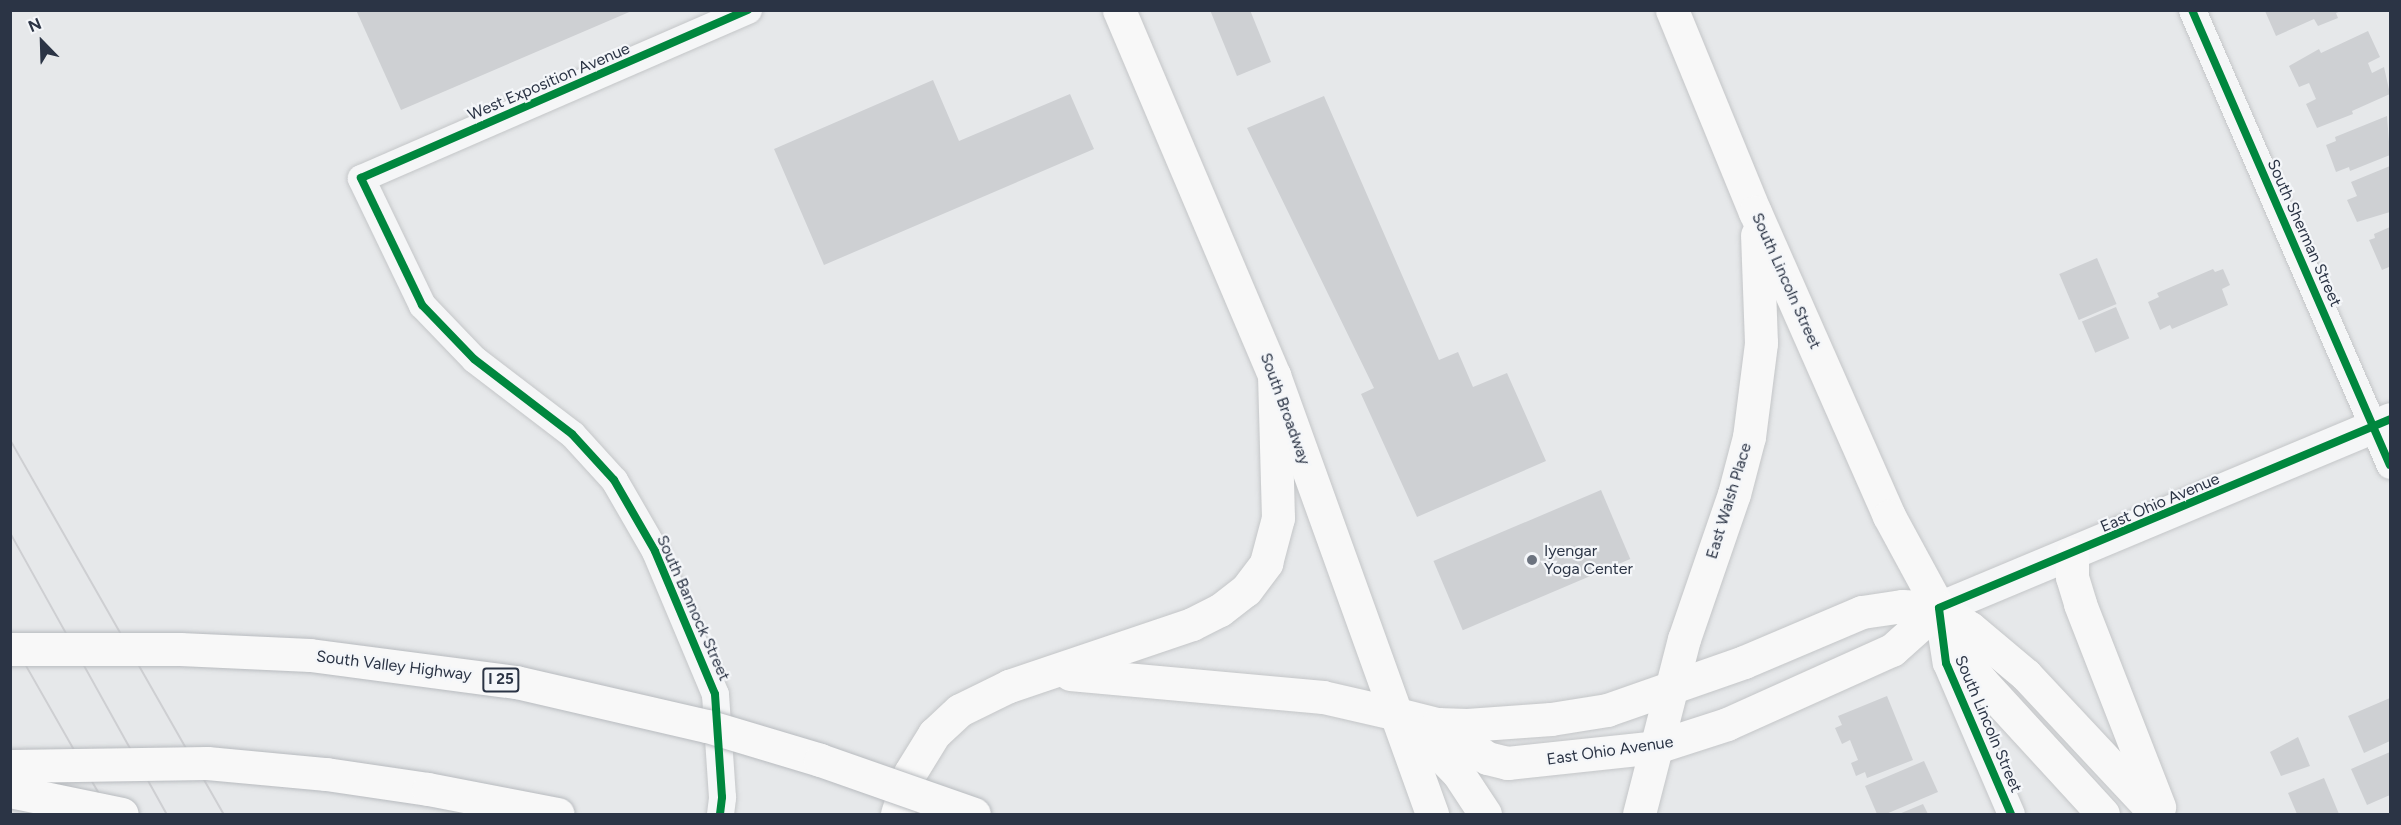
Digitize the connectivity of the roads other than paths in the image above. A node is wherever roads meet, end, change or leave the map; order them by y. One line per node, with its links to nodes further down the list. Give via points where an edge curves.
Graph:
1 (748, 10): 5 (street, West Exposition Avenue)
2 (1119, 10): 7 (main road, South Broadway)
3 (1672, 10): 6 (main road, South Lincoln Street)
4 (2192, 10): 8 (street, South Sherman Street)
5 (361, 178): 20 (street, South Bannock Street, via 422,305 474,358 572,434 614,480 655,550 715,694)
6 (1755, 212): 11 (main road, South Lincoln Street, via 1889,516); 14 (main road, East Walsh Place, via 1761,343 1757,395 1734,494)
7 (1274, 375): 13 (main road, via 1278,518 1274,540 1257,577 1220,610 1192,624); 15 (main road, South Broadway)
8 (2382, 423): 9 (street, South Sherman Street); 10 (street, East Ohio Avenue)
9 (2391, 465)
10 (2072, 554): 11 (street, East Ohio Avenue); 31 (main road, via 2072,577 2080,604)
11 (1939, 608): 14 (main road, East Ohio Avenue, via 1902,606 1862,612); 17 (main road, East Ohio Avenue, via 1892,650 1727,724); 28 (street, South Lincoln Street, via 1946,663); 29 (main road, via 1960,654 1976,675); 30 (main road, via 1970,628 2026,675)
12 (10, 649): 24 (main road, South Valley Highway / I 25, bridge, via 180,649 310,656 516,682 707,726)
13 (1050, 674): 15 (main road, East Ohio Avenue, via 1323,697); 23 (main road, via 999,690 960,710 934,734 910,773)
14 (1671, 688): 16 (main road, East Ohio Avenue, via 1607,710 1551,719); 17 (main road, East Walsh Place)
15 (1397, 714): 16 (main road, East Ohio Avenue); 25 (main road, South Broadway); 26 (main road, via 1458,773)
16 (1437, 724): 17 (main road, East Ohio Avenue, via 1487,758 1508,763)
17 (1656, 747): 27 (main road)
18 (10, 766): 22 (main road, bridge, via 207,763 428,789)
19 (10, 791): 21 (main road, bridge)
20 (721, 806)
21 (122, 814)
22 (558, 814)
23 (897, 814)
24 (974, 814)
25 (1432, 814)
26 (1485, 814)
27 (1639, 814)
28 (2011, 814)
29 (2103, 814)
30 (2156, 814)
31 (2162, 814)

